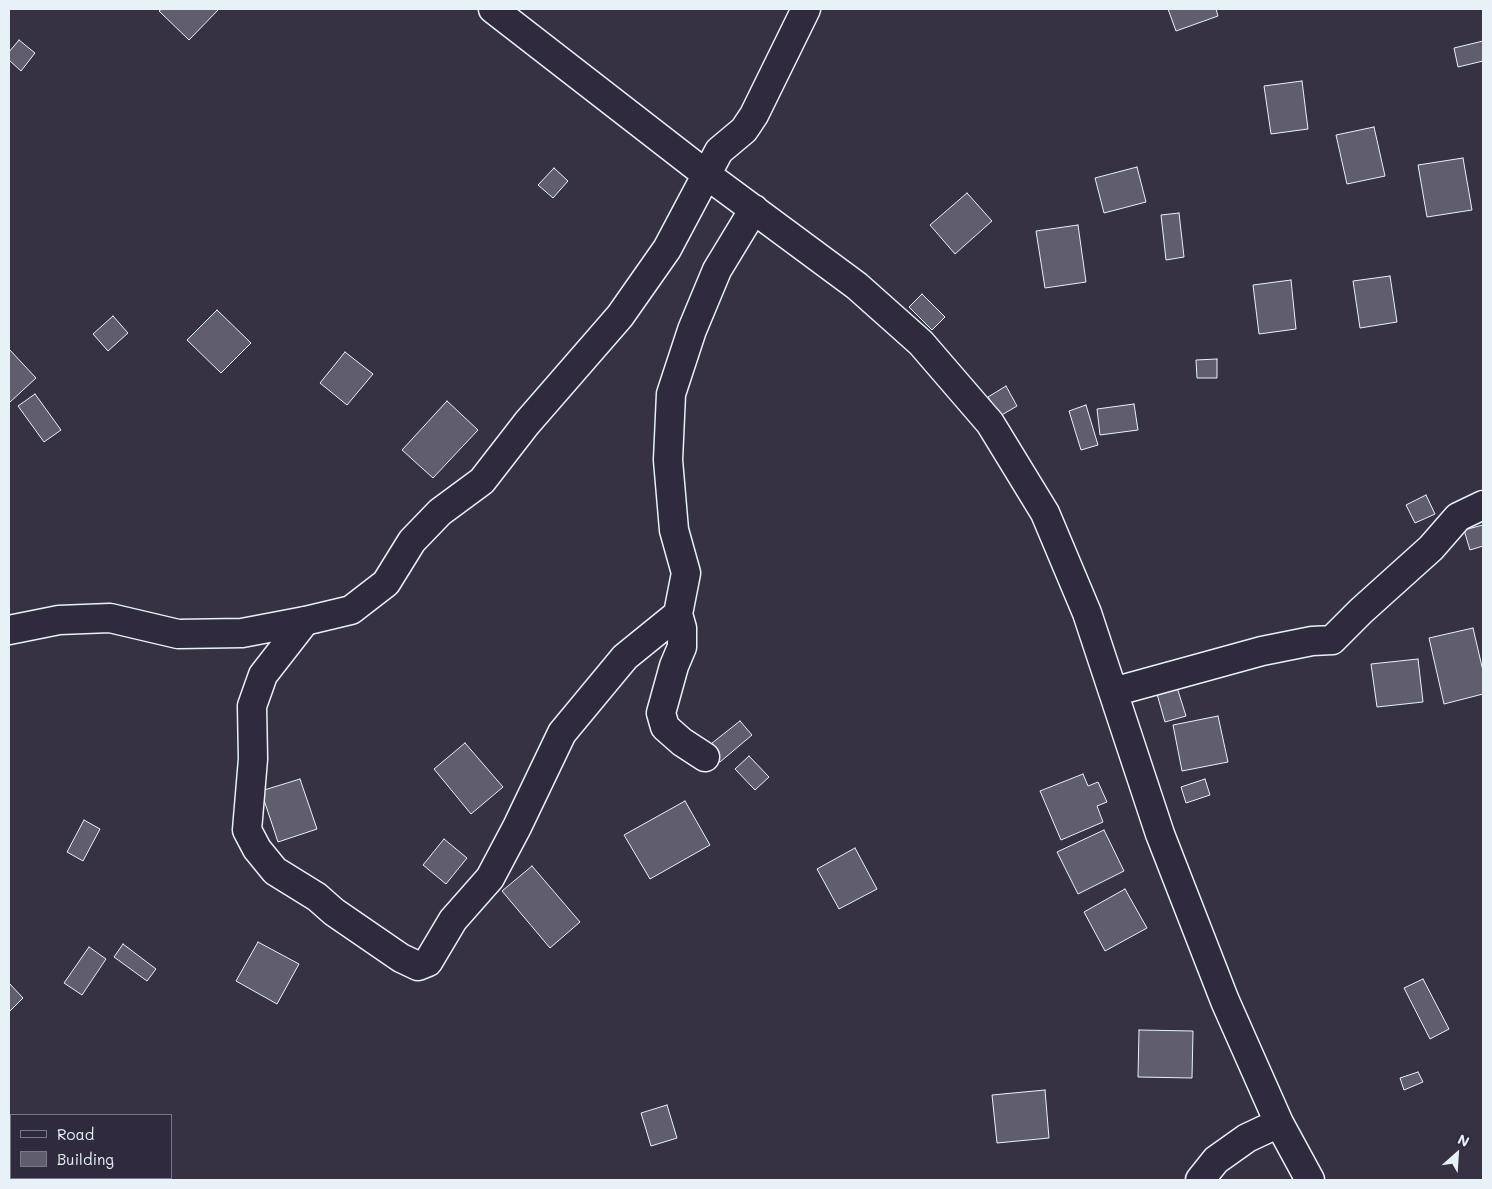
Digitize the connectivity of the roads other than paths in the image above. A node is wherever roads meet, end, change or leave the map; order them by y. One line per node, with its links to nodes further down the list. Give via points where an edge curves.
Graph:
1 (493, 9): 3 (street)
2 (806, 9): 3 (street, via 754,115 744,130 719,151)
3 (707, 175): 4 (street); 7 (street, via 667,249 620,316 527,423 482,481 440,512 412,541 386,583 351,610)
4 (754, 209): 6 (street, via 717,270 670,394 668,460 674,530 686,573); 9 (street, via 857,286 921,343 990,423 1045,514 1087,613)
5 (1483, 505): 9 (street, via 1458,517 1431,548 1332,640 1262,650)
6 (678, 614): 7 (street, via 624,657 562,733 490,878 453,920 428,962 418,966 401,958 334,912 318,897 276,871 257,849 247,830 253,759 252,706 264,675); 10 (street, via 682,647 661,713 665,727)
7 (304, 621): 8 (street, via 242,633 178,634 110,618 58,620)
8 (9, 630)
9 (1113, 692): 11 (street, via 1160,834 1225,1001)
10 (705, 757)
11 (1279, 1123): 12 (street, via 1247,1138 1216,1160); 13 (street)
12 (1200, 1180)
13 (1310, 1180)

